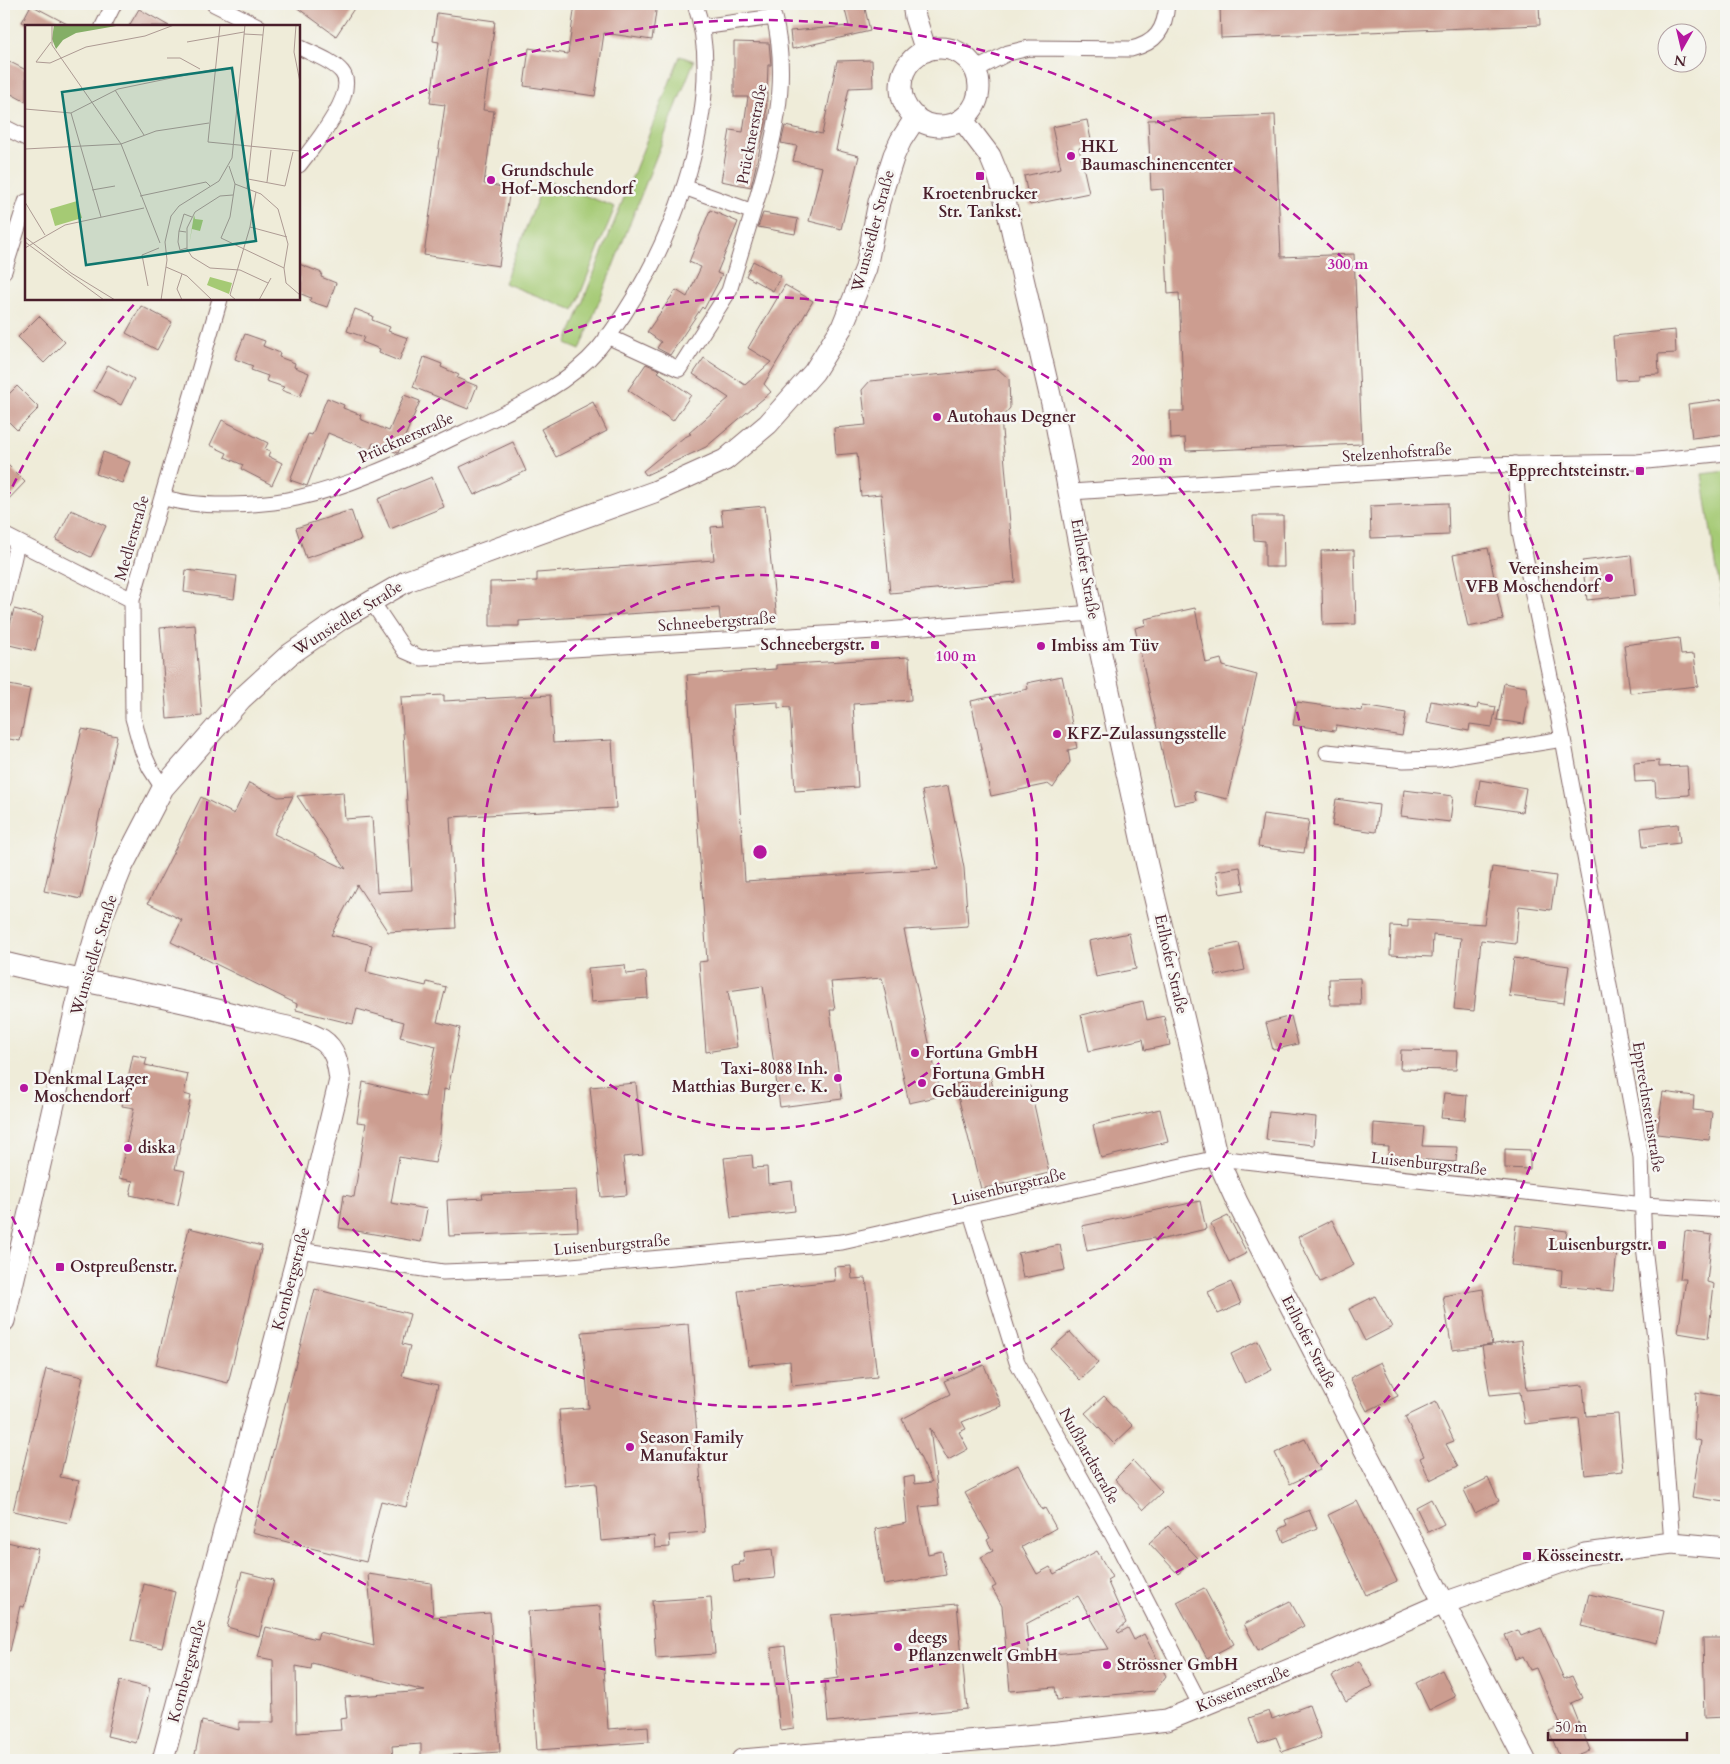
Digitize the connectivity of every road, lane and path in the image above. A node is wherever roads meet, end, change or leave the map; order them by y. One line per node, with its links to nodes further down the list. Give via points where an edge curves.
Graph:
1 (114, 4): 6 (street)
2 (214, 4): 7 (street)
3 (695, 4): 8 (street, Prücknerstraße)
4 (913, 4): 10 (street)
5 (1167, 4): 11 (street, via 1160,30 1151,42 1142,46 1029,48 1008,53)
6 (104, 25)
7 (256, 25)
8 (700, 27): 17 (street, Prücknerstraße, via 704,52 702,108); 19 (street, Prücknerstraße, via 774,17 780,40 781,97 767,167)
9 (300, 48): 16 (street, via 343,73 346,88 319,140)
10 (926, 51): 11 (street, via 935,48 951,50 967,60); 12 (street, via 913,58 902,77 904,103)
11 (975, 70): 13 (street, via 977,98)
12 (916, 118): 13 (street, via 939,125); 31 (street, Wunsiedler Straße, via 900,140 894,155 879,202 866,268 842,327 814,372 768,424 725,460 681,480 407,581)
13 (962, 119): 25 (street, Erlhofer Straße, via 990,156 1001,183)
14 (4, 127): 15 (street)
15 (25, 138)
16 (300, 164)
17 (684, 187): 19 (street, Prücknerstraße); 22 (street, Prücknerstraße, via 639,292)
18 (25, 205): 20 (street)
19 (753, 212): 22 (street, Prücknerstraße, via 729,291 678,369)
20 (4, 271)
21 (220, 300): 26 (street, Medlerstraße)
22 (607, 336): 26 (street, Prücknerstraße, via 598,349 564,380 386,470 296,498 234,505 179,502)
23 (1726, 453): 24 (street, Stelzenhofstraße, via 1637,462)
24 (1515, 464): 25 (street, Stelzenhofstraße); 33 (street, Epprechtsteinstraße, via 1520,532)
25 (1071, 492): 32 (street, Erlhofer Straße)
26 (162, 496): 29 (street, Medlerstraße)
27 (4, 535): 28 (street)
28 (17, 543): 29 (street); 30 (street)
29 (132, 600): 35 (street, Medlerstraße, via 133,718 147,762)
30 (4, 601)
31 (372, 602): 32 (street, Schneebergstraße, via 405,650 421,658 875,631); 35 (street, Wunsiedler Straße, via 341,619 289,656 241,699)
32 (1092, 613): 38 (street, Erlhofer Straße, via 1147,865)
33 (1563, 739): 34 (street, via 1439,759 1404,760); 39 (street, Epprechtsteinstraße, via 1631,1097 1641,1157)
34 (1327, 752)
35 (163, 788): 37 (street, Wunsiedler Straße, via 122,867 99,924)
36 (4, 963): 37 (street, Kornbergstraße)
37 (82, 982): 42 (street, Kornbergstraße, via 205,1006 323,1040 337,1058 340,1080); 43 (street, Wunsiedler Straße)
38 (1217, 1158): 39 (street, Luisenburgstraße); 41 (street, Luisenburgstraße); 46 (street, Erlhofer Straße)
39 (1644, 1205): 40 (street, Luisenburgstraße); 44 (street, Epprechtsteinstraße, via 1644,1247 1658,1364)
40 (1726, 1210)
41 (971, 1213): 42 (street, Luisenburgstraße, via 842,1242 549,1268 442,1272); 47 (street, Nußhardtstraße, via 1017,1362 1117,1543)
42 (299, 1250): 48 (street, Kornbergstraße)
43 (4, 1321)
44 (1672, 1543): 45 (street, Kösseinestraße); 46 (street, Kösseinestraße, via 1585,1554)
45 (1726, 1548)
46 (1444, 1603): 47 (street, Kösseinestraße); 50 (street, Erlhofer Straße)
47 (1201, 1706): 49 (street, Kösseinestraße, via 1167,1720 1069,1732)
48 (163, 1760)
49 (742, 1760)
50 (1525, 1760)

